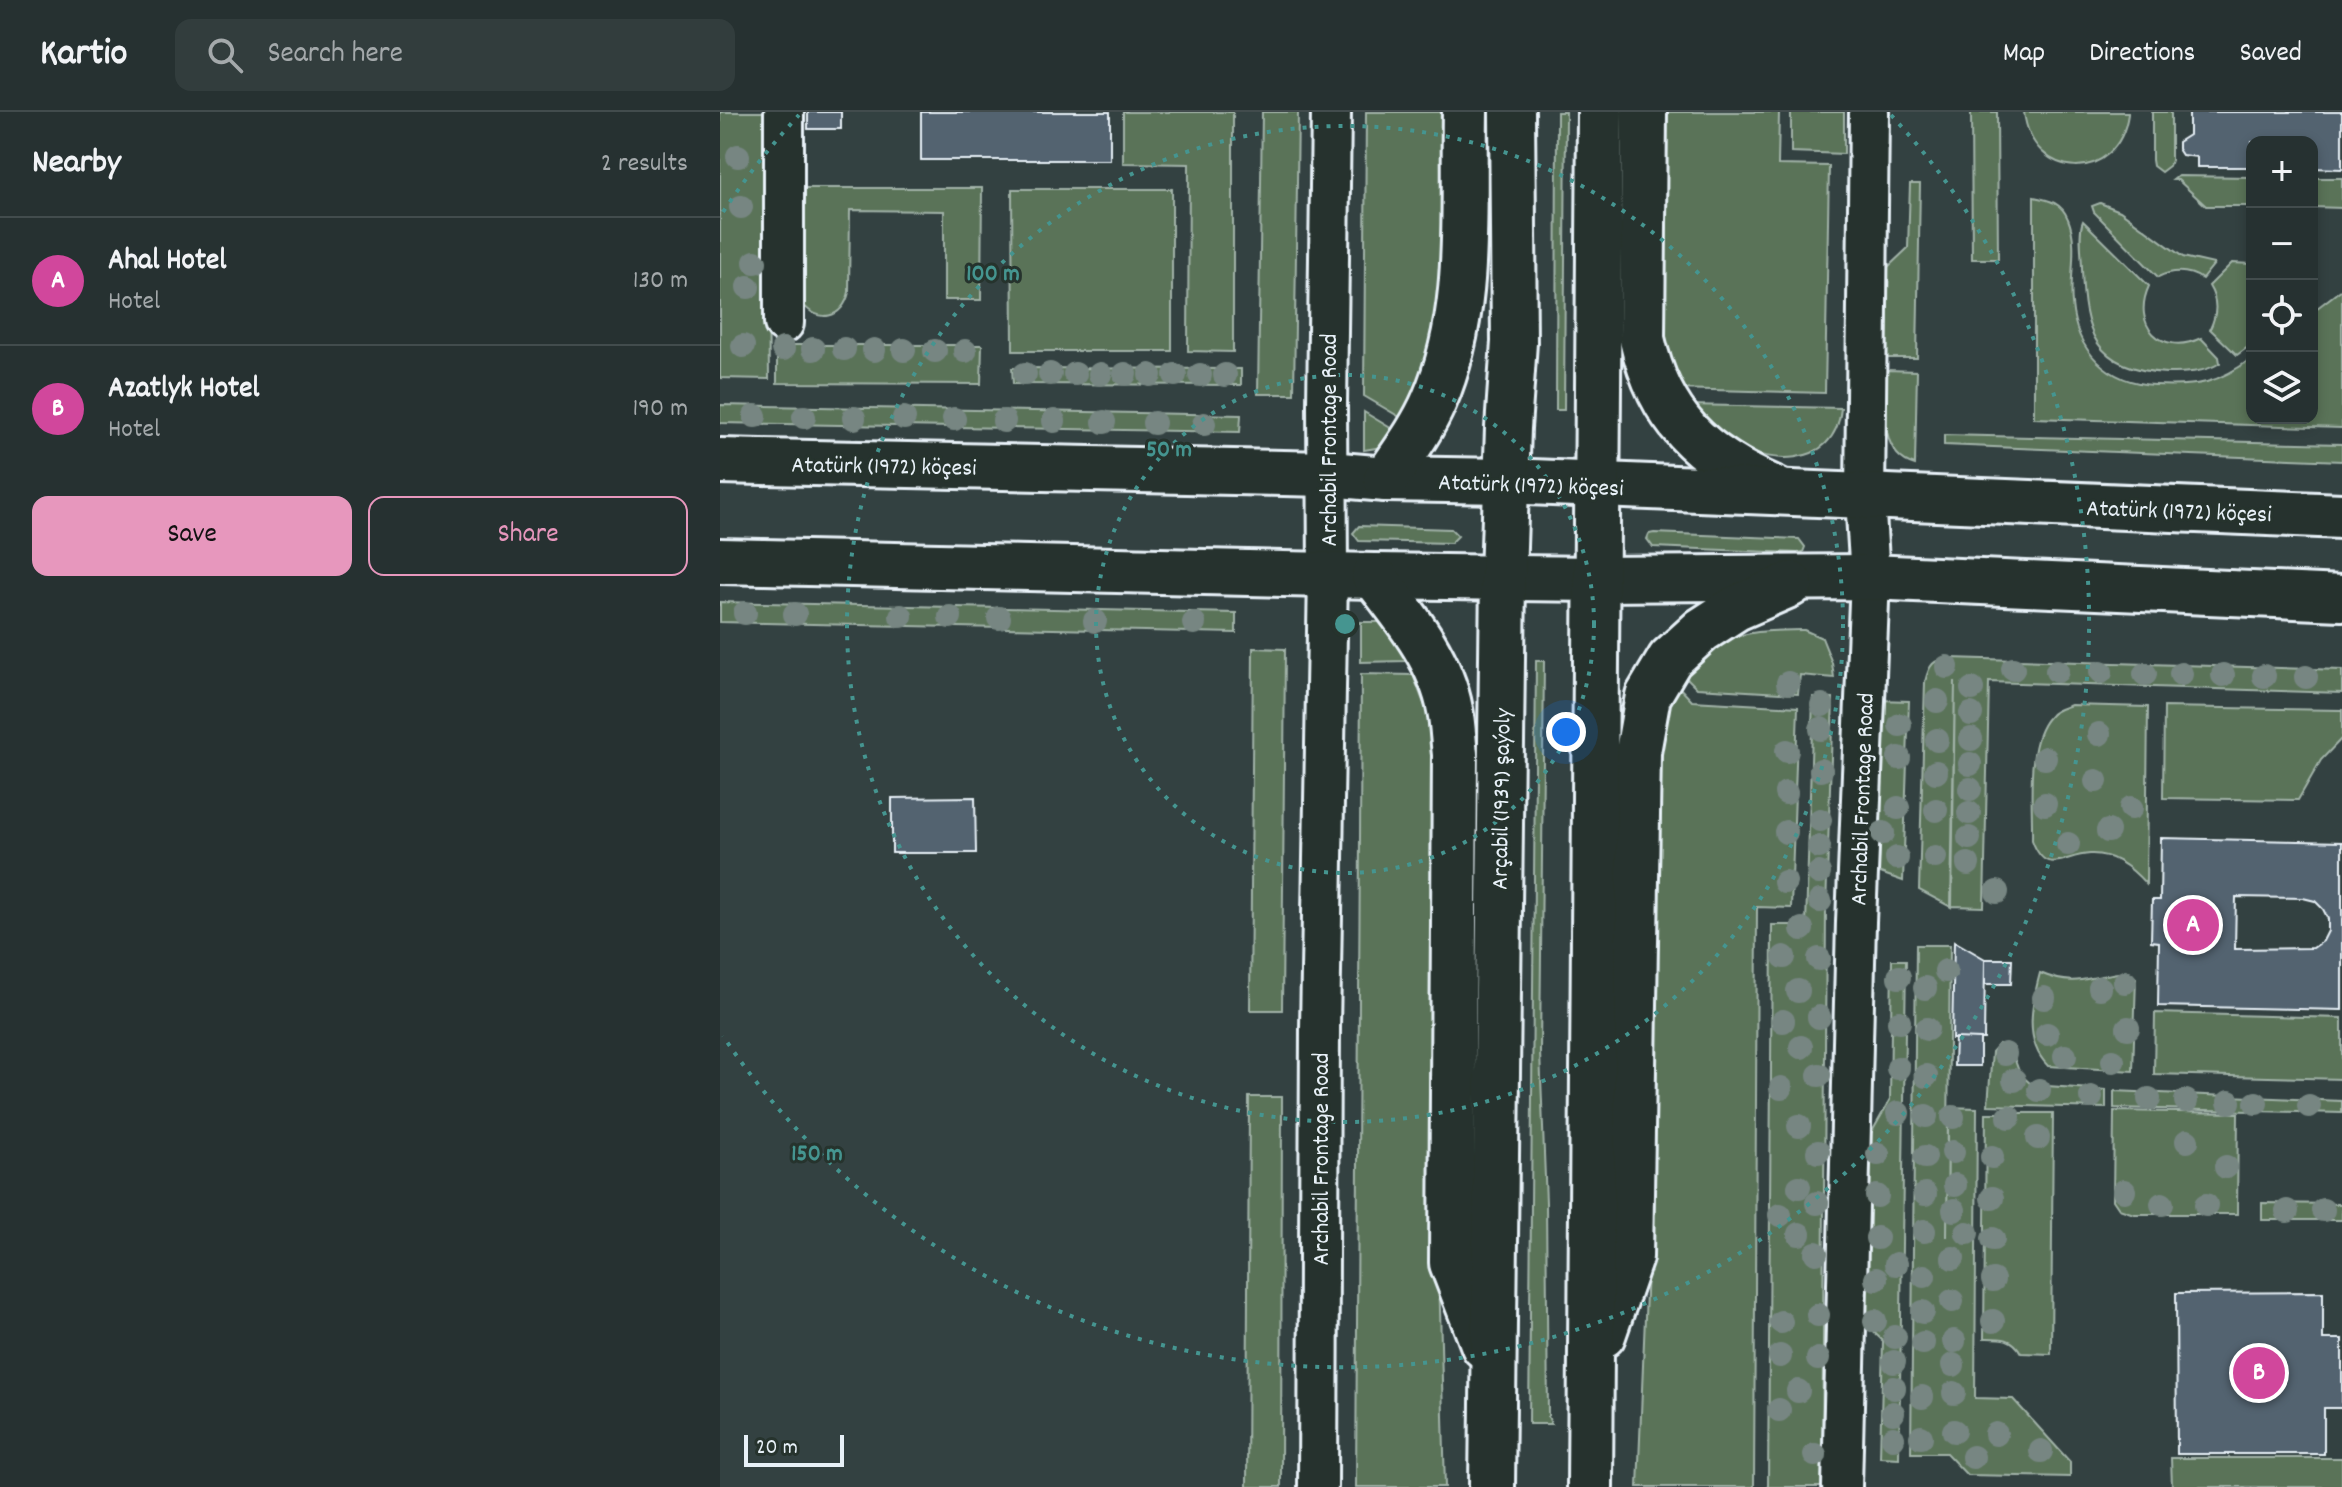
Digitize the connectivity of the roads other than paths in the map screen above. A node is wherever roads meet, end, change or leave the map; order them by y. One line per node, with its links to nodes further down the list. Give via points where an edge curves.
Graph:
1 (784, 112): 8 (street)
2 (1331, 112): 10 (street, Archabil Frontage Road)
3 (1465, 112): 11 (main road, via 1461,306 1454,344 1421,428)
4 (1512, 112): 12 (main road, Arçabil (1939) şaýoly, via 1514,342)
5 (1600, 112): 13 (main road)
6 (1644, 112): 14 (main road, via 1642,339 1648,366 1674,419 1704,447 1752,479)
7 (1869, 112): 15 (street, Archabil Frontage Road)
8 (784, 323)
9 (720, 461): 10 (main road, Atatürk (1972) köçesi)
10 (1328, 474): 11 (main road, Atatürk (1972) köçesi); 18 (street, Archabil Frontage Road)
11 (1386, 479): 12 (main road, Atatürk (1972) köçesi)
12 (1506, 481): 13 (main road, Atatürk (1972) köçesi); 20 (main road, Arçabil (1939) şaýoly)
13 (1599, 487): 14 (main road, Atatürk (1972) köçesi); 23 (main road)
14 (1785, 493): 15 (main road, Atatürk (1972) köçesi)
15 (1865, 498): 16 (main road, Atatürk (1972) köçesi); 22 (street, Archabil Frontage Road)
16 (2342, 516)
17 (720, 561): 18 (main road)
18 (1328, 575): 19 (main road); 27 (street, Archabil Frontage Road)
19 (1374, 576): 20 (main road); 26 (main road, via 1433,661 1450,707 1455,754 1452,1263)
20 (1503, 576): 23 (main road); 26 (main road, Arçabil (1939) şaýoly)
21 (1808, 577): 22 (main road); 23 (main road); 25 (main road, via 1736,608 1702,630 1670,659 1648,696 1638,752 1630,1257)
22 (1870, 577): 24 (main road); 30 (street, Archabil Frontage Road)
23 (1597, 579): 25 (main road)
24 (2342, 598)
25 (1591, 1367): 29 (main road)
26 (1493, 1369): 28 (main road, Arçabil (1939) şaýoly)
27 (1318, 1487)
28 (1492, 1487)
29 (1590, 1487)
30 (1842, 1487)

